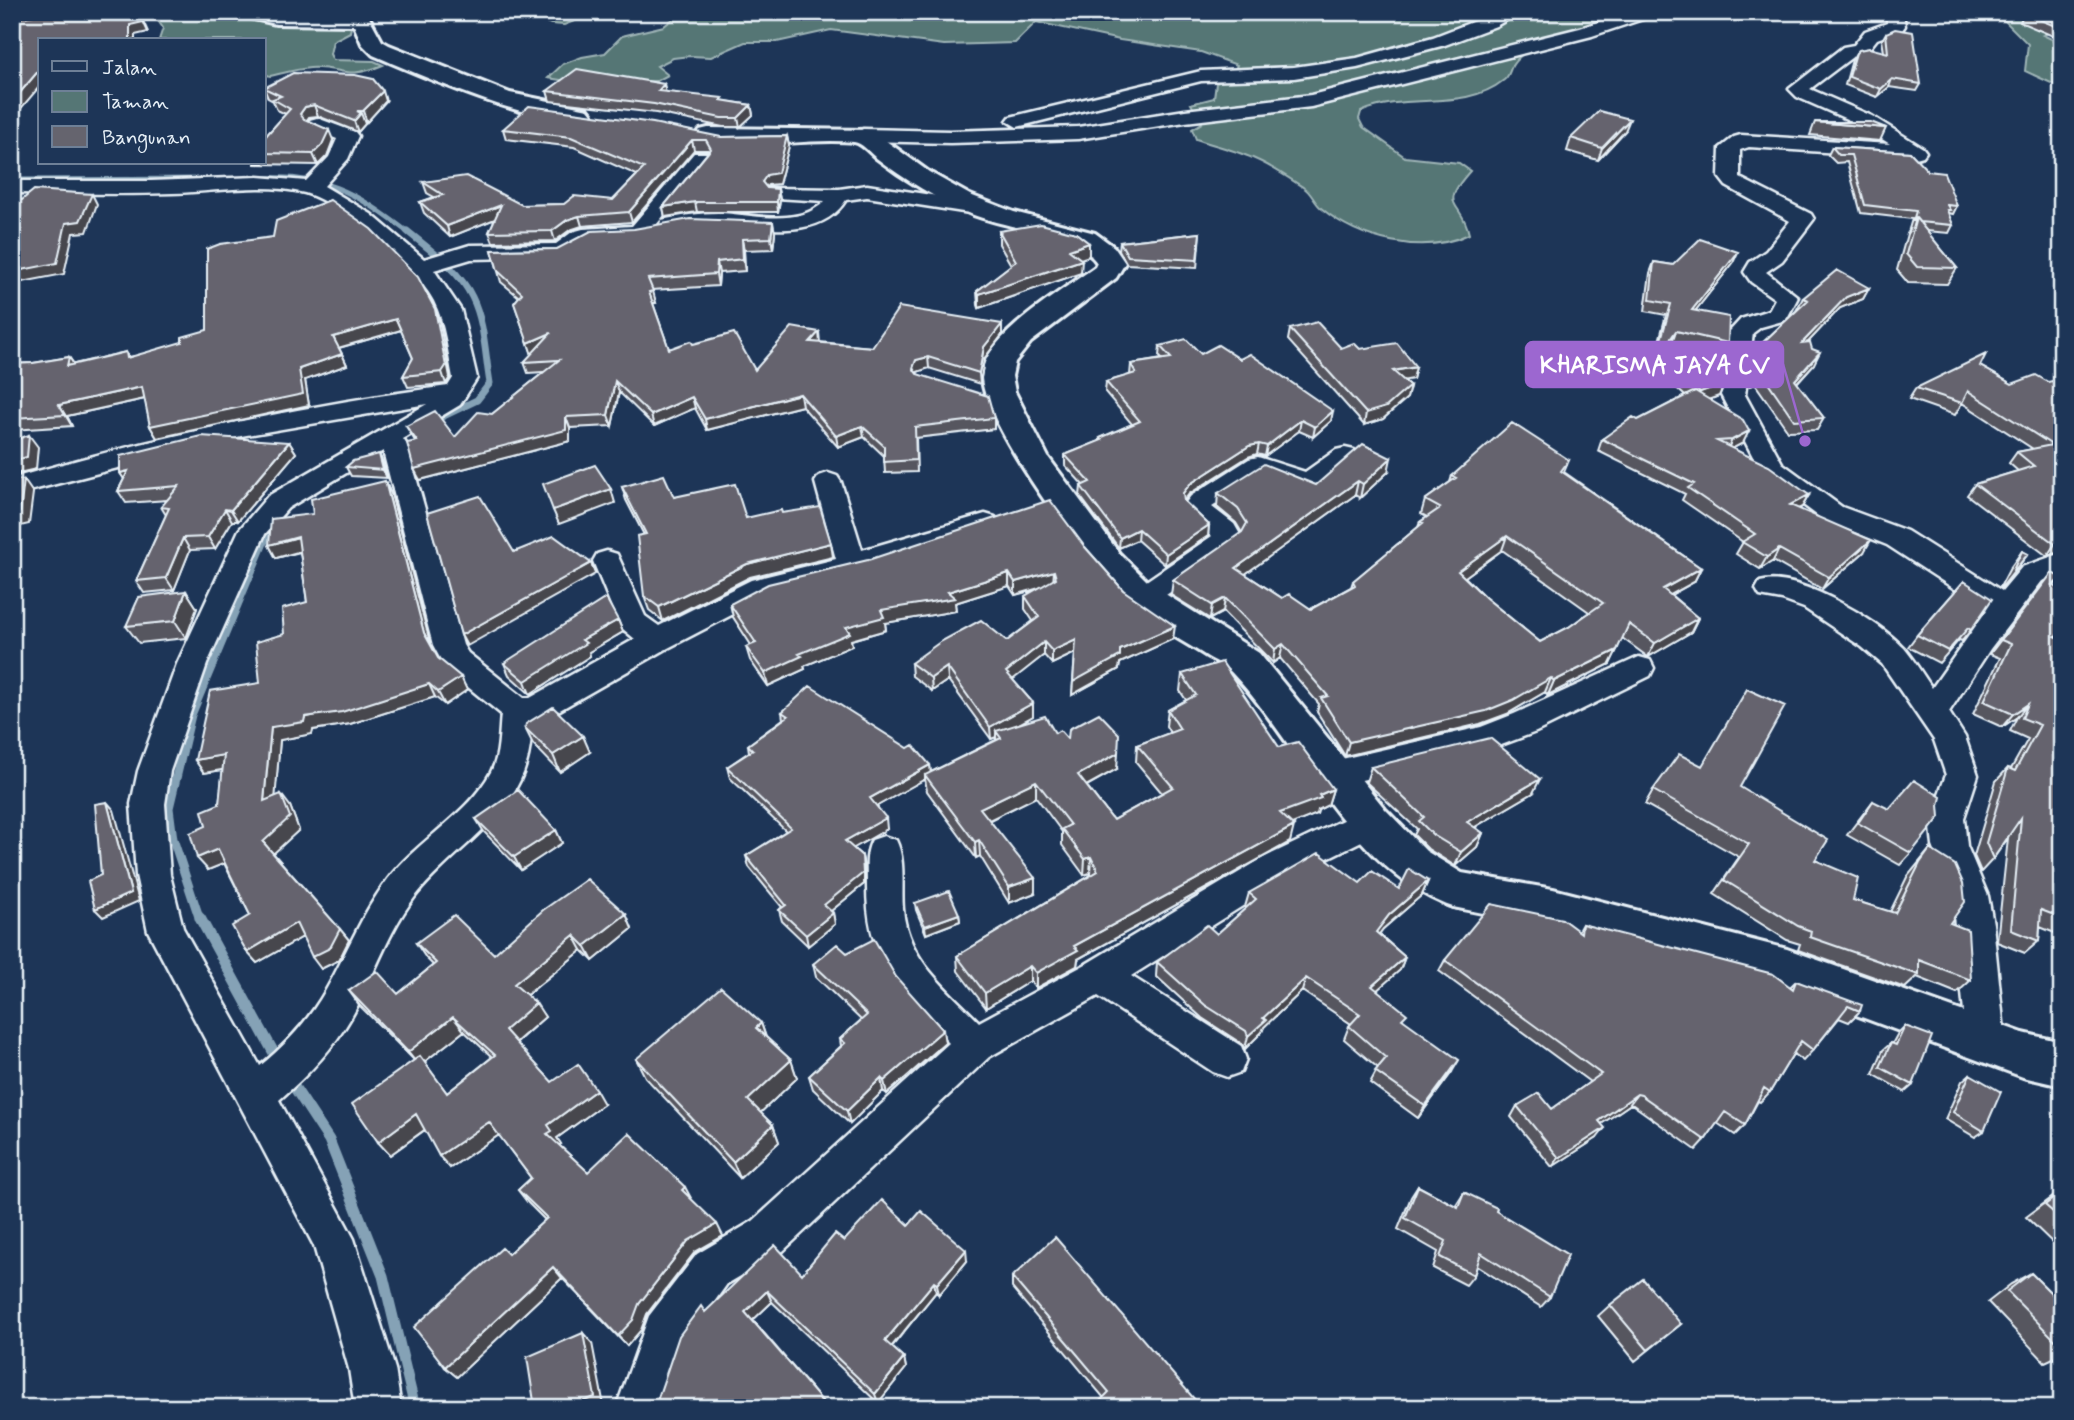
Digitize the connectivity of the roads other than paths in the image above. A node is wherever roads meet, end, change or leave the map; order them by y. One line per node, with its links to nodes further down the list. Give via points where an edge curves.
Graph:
1 (248, 12): 5 (street, via 362,20 373,44 381,50 486,94 545,110)
2 (1512, 12): 9 (street, via 1407,50 1350,63 1309,71 1201,76)
3 (1646, 12): 9 (street, via 1339,96 1085,132)
4 (1895, 12): 29 (street, via 1896,26 1871,35 1860,49 1849,51 1798,89 1865,120 1916,152 1749,141 1730,148 1733,182 1804,219 1755,272 1787,297 1778,314 1746,326 1739,335 1738,383 1733,395 1771,468 1794,486 1832,513 1897,538)
5 (614, 118)
6 (317, 124): 11 (street, via 348,136 338,159)
7 (681, 130): 8 (street, via 723,137)
8 (863, 135): 9 (street); 15 (street, via 886,155)
9 (950, 137)
10 (701, 157): 16 (street)
11 (316, 184): 12 (street); 17 (street)
12 (12, 187)
13 (776, 192): 14 (street)
14 (839, 195): 15 (street, via 866,191); 16 (street, via 826,212 801,220 777,224 722,219)
15 (976, 208): 23 (street, via 1088,240 1106,253 1111,263 1106,272 1021,336 1000,361 993,399 1033,460)
16 (640, 230): 17 (street, via 583,235 560,250 491,250)
17 (431, 262): 18 (street, via 452,314 465,378)
18 (457, 392): 19 (street, via 443,407); 21 (street, via 373,402 140,450)
19 (391, 442): 32 (street, via 448,645 457,661); 42 (street, via 292,493 253,530 192,664 154,771 148,804 153,875 166,931)
20 (1345, 456): 28 (street, via 1308,483 1258,465 1201,502 1199,511 1228,538)
21 (29, 482)
22 (828, 482): 26 (street)
23 (1037, 506): 26 (street); 28 (street, via 1107,561)
24 (607, 561): 30 (street, via 633,622)
25 (2062, 563): 29 (street, via 2032,574)
26 (852, 565): 30 (street, via 761,587)
27 (1770, 589): 33 (street, via 1814,601 1873,639 1893,656)
28 (1143, 597): 34 (street, via 1247,663)
29 (2005, 607): 33 (street)
30 (657, 640): 32 (street, via 534,710)
31 (1639, 668): 34 (street, via 1485,738)
32 (517, 710): 42 (street, via 506,778 403,886 378,923 330,1020)
33 (1932, 713): 38 (street, via 1949,737 1962,775 1947,818 1950,846 1970,896 1975,924)
34 (1333, 774): 35 (street)
35 (1370, 821): 37 (street, via 1275,868); 38 (street, via 1411,863 1452,889 1553,908 1787,969)
36 (884, 850): 39 (street, via 886,916 893,947 912,976)
37 (1099, 976): 39 (street); 40 (street)
38 (1986, 1041): 41 (street)
39 (975, 1044): 44 (street, via 768,1236 712,1269 665,1332)
40 (1227, 1059)
41 (2062, 1064)
42 (274, 1079): 43 (street, via 332,1239 372,1369)
43 (377, 1408)
44 (639, 1408)

